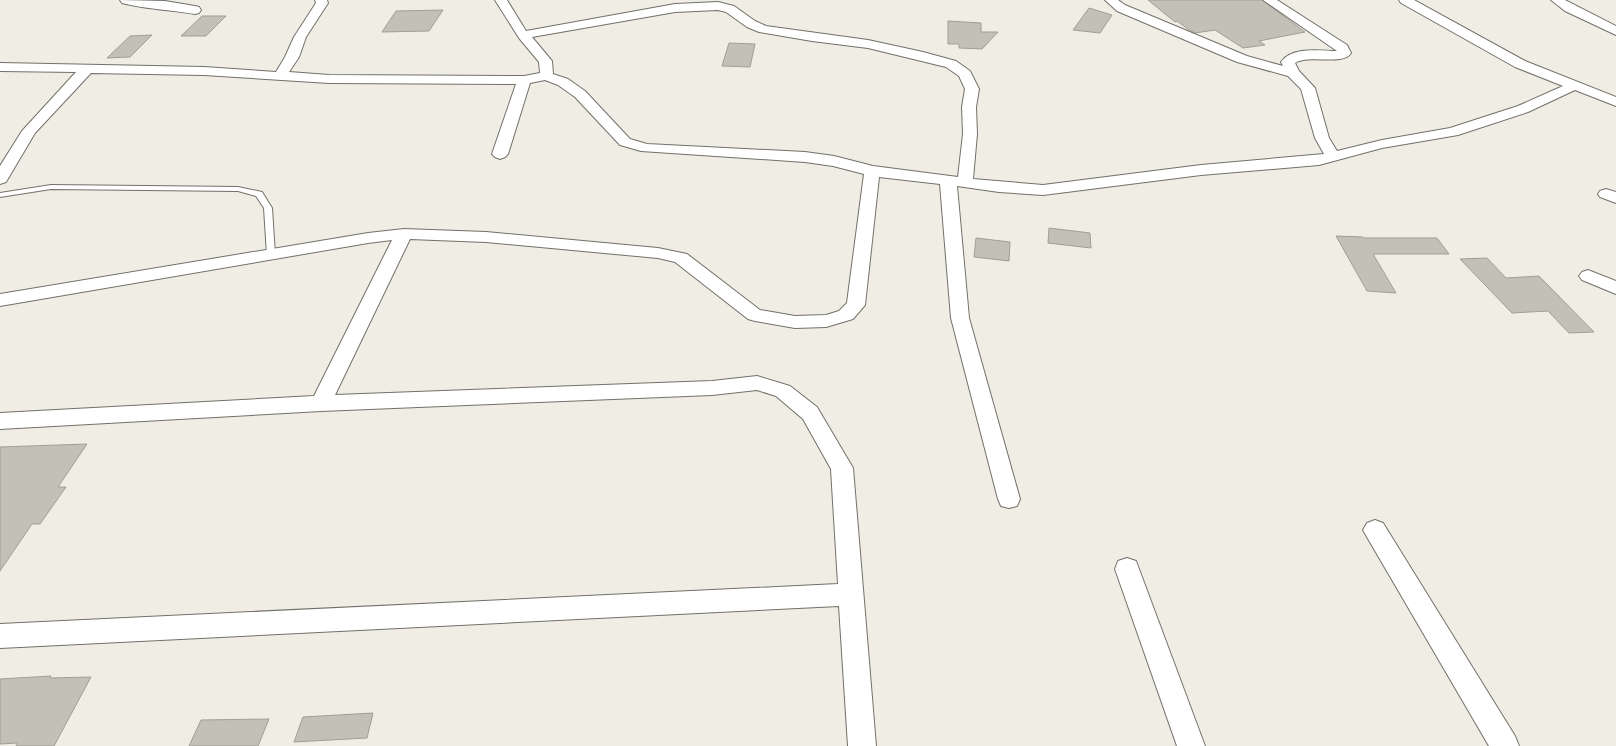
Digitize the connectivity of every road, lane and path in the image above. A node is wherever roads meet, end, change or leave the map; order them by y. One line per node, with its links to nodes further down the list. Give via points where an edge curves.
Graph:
1 (126, 0): 8 (street, via 137,4)
2 (321, 0): 14 (street, via 322,3 300,37 292,57)
3 (501, 0): 10 (street)
4 (1111, 0): 13 (street, via 1121,8 1242,59)
5 (1269, 0): 13 (street, via 1342,48 1344,53 1297,56 1288,62)
6 (1406, 0): 17 (street, via 1520,64)
7 (1557, 0): 9 (street)
8 (195, 10)
9 (1616, 31)
10 (523, 35): 15 (street, via 545,61 548,69); 23 (street, via 675,8 718,6 730,9 763,29 868,44 950,64 965,74 972,89 969,106 970,134)
11 (0, 68): 12 (street)
12 (87, 69): 14 (street); 22 (street, via 29,131)
13 (1293, 73): 20 (street, via 1308,88 1322,138)
14 (280, 76): 16 (street, via 329,79)
15 (546, 76): 16 (street); 21 (street, via 563,82 580,94 625,142 646,148 805,157 834,161)
16 (524, 80): 19 (street)
17 (1573, 86): 18 (street); 20 (street, via 1523,109 1453,132 1382,144)
18 (1616, 102)
19 (500, 154)
20 (1333, 157): 23 (street, via 1043,190)
21 (872, 172): 23 (street); 25 (street, via 856,305 846,315 826,321 795,322 755,314 681,258 658,253 486,237)
22 (0, 179)
23 (956, 181): 32 (street, via 960,318)
24 (0, 195): 26 (lane, via 51,188 238,189 259,194 268,208)
25 (404, 234): 26 (street); 30 (street)
26 (271, 255): 29 (street)
27 (1588, 276): 28 (street)
28 (1616, 288)
29 (0, 300)
30 (321, 403): 31 (street); 35 (street, via 712,388 757,383 783,391 810,413 842,468)
31 (0, 422)
32 (1009, 500)
33 (1375, 530): 39 (street)
34 (1126, 569): 38 (street)
35 (852, 594): 36 (street); 37 (street)
36 (0, 636)
37 (862, 746)
38 (1191, 746)
39 (1504, 746)

